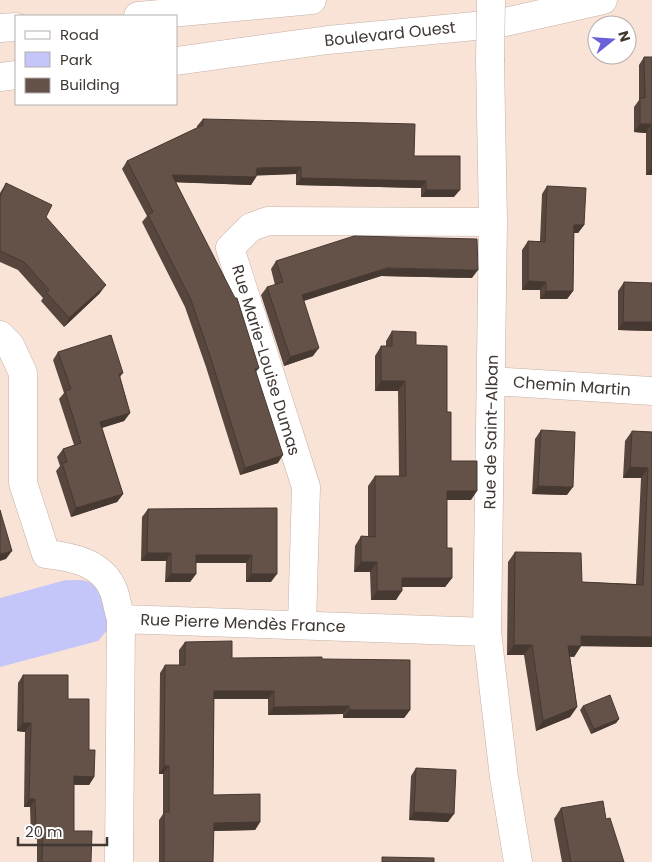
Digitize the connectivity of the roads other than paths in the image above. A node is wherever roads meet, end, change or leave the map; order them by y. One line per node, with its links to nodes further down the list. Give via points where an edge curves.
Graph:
1 (312, 0): 4 (street)
2 (491, 0): 10 (street, Rue de Saint-Alban, bridge)
3 (603, 0): 7 (street, Boulevard Ouest, via 496,24 328,40)
4 (149, 15)
5 (15, 27): 6 (street)
6 (0, 28)
7 (178, 61)
8 (15, 76): 9 (street)
9 (0, 77)
10 (494, 222): 12 (street, Rue de Saint-Alban); 15 (street, Rue Marie-Louise Dumas, via 268,220 251,227 230,248 306,487)
11 (0, 335): 14 (street, via 10,345 22,373 23,483 46,554 81,560 104,574)
12 (492, 381): 13 (street, Chemin Martin); 16 (street, Rue de Saint-Alban)
13 (652, 391)
14 (121, 619): 15 (street, Rue Pierre Mendès France); 17 (street, Rue Pierre Mendès France)
15 (302, 624): 16 (street, Rue Pierre Mendès France)
16 (487, 632): 18 (street, Rue de Saint-Alban)
17 (119, 862)
18 (518, 862)

